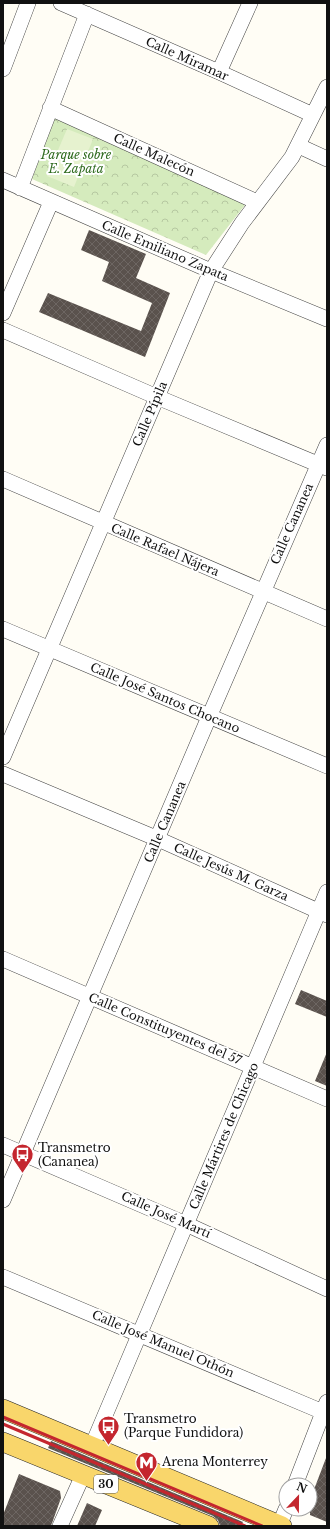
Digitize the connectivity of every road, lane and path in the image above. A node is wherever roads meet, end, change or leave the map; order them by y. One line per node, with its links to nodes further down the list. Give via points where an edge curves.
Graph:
1 (28, 3): 5 (street)
2 (61, 3): 4 (street, Calle Miramar)
3 (250, 3): 7 (street)
4 (87, 14): 7 (street, Calle Miramar); 9 (street)
5 (8, 38): 6 (street)
6 (3, 69)
7 (220, 72): 10 (street, Calle Miramar)
8 (327, 87): 10 (street, Calle Pípila)
9 (50, 108): 14 (street); 16 (street, Calle Malecón)
10 (313, 115): 11 (street, Calle Pípila)
11 (299, 146): 12 (street); 16 (street, Calle Pípila)
12 (327, 159)
13 (3, 180): 14 (street, Calle Emiliano Zapata)
14 (20, 188): 15 (street, Calle Emiliano Zapata)
15 (51, 202): 17 (street, Calle Emiliano Zapata); 18 (street)
16 (258, 202): 17 (street, Calle Pípila)
17 (211, 271): 19 (street, Calle Emiliano Zapata); 21 (street, Calle Pípila)
18 (3, 313)
19 (327, 319)
20 (3, 330): 21 (street)
21 (158, 397): 23 (street); 25 (street, Calle Pípila)
22 (327, 445): 23 (street, Calle Cananea)
23 (323, 466): 26 (street, Calle Cananea)
24 (3, 480): 25 (street, Calle Rafael Nájera)
25 (103, 523): 26 (street, Calle Rafael Nájera); 29 (street, Calle Pípila)
26 (263, 592): 27 (street, Calle Rafael Nájera); 30 (street, Calle Cananea)
27 (327, 620)
28 (3, 629): 29 (street, Calle José Santos Chocano)
29 (49, 649): 30 (street, Calle José Santos Chocano); 31 (street, Calle Pípila)
30 (209, 716): 32 (street, Calle José Santos Chocano); 34 (street, Calle Cananea)
31 (3, 758)
32 (327, 766)
33 (3, 774): 34 (street, Calle Jesús M. Garza)
34 (158, 839): 36 (street, Calle Jesús M. Garza); 38 (street, Calle Cananea)
35 (327, 892): 36 (street, Calle Mártires de Chicago)
36 (323, 913): 39 (street, Calle Mártires de Chicago)
37 (3, 959): 38 (street, Calle Constituyentes del 57)
38 (90, 997): 39 (street, Calle Constituyentes del 57); 42 (street, Calle Cananea)
39 (253, 1068): 40 (street, Calle Constituyentes del 57); 44 (street, Calle Mártires de Chicago)
40 (327, 1100)
41 (3, 1145): 42 (street, Calle José Martí)
42 (23, 1154): 43 (street, Calle Cananea); 44 (street, Calle José Martí)
43 (3, 1200)
44 (186, 1224): 46 (street, Calle José Martí); 47 (street, Calle Mártires de Chicago)
45 (3, 1277): 47 (street, Calle José Manuel Othón)
46 (327, 1289)
47 (139, 1334): 48 (street, Calle José Manuel Othón); 51 (street, Calle Mártires de Chicago)
48 (325, 1407): 53 (street)
49 (3, 1409): 51 (main road, 30)
50 (3, 1442): 52 (main road, 30)
51 (92, 1446): 54 (main road, 30)
52 (83, 1475): 55 (street); 56 (main road, 30)
53 (298, 1477)
54 (282, 1521)
55 (60, 1526)
56 (210, 1526)

